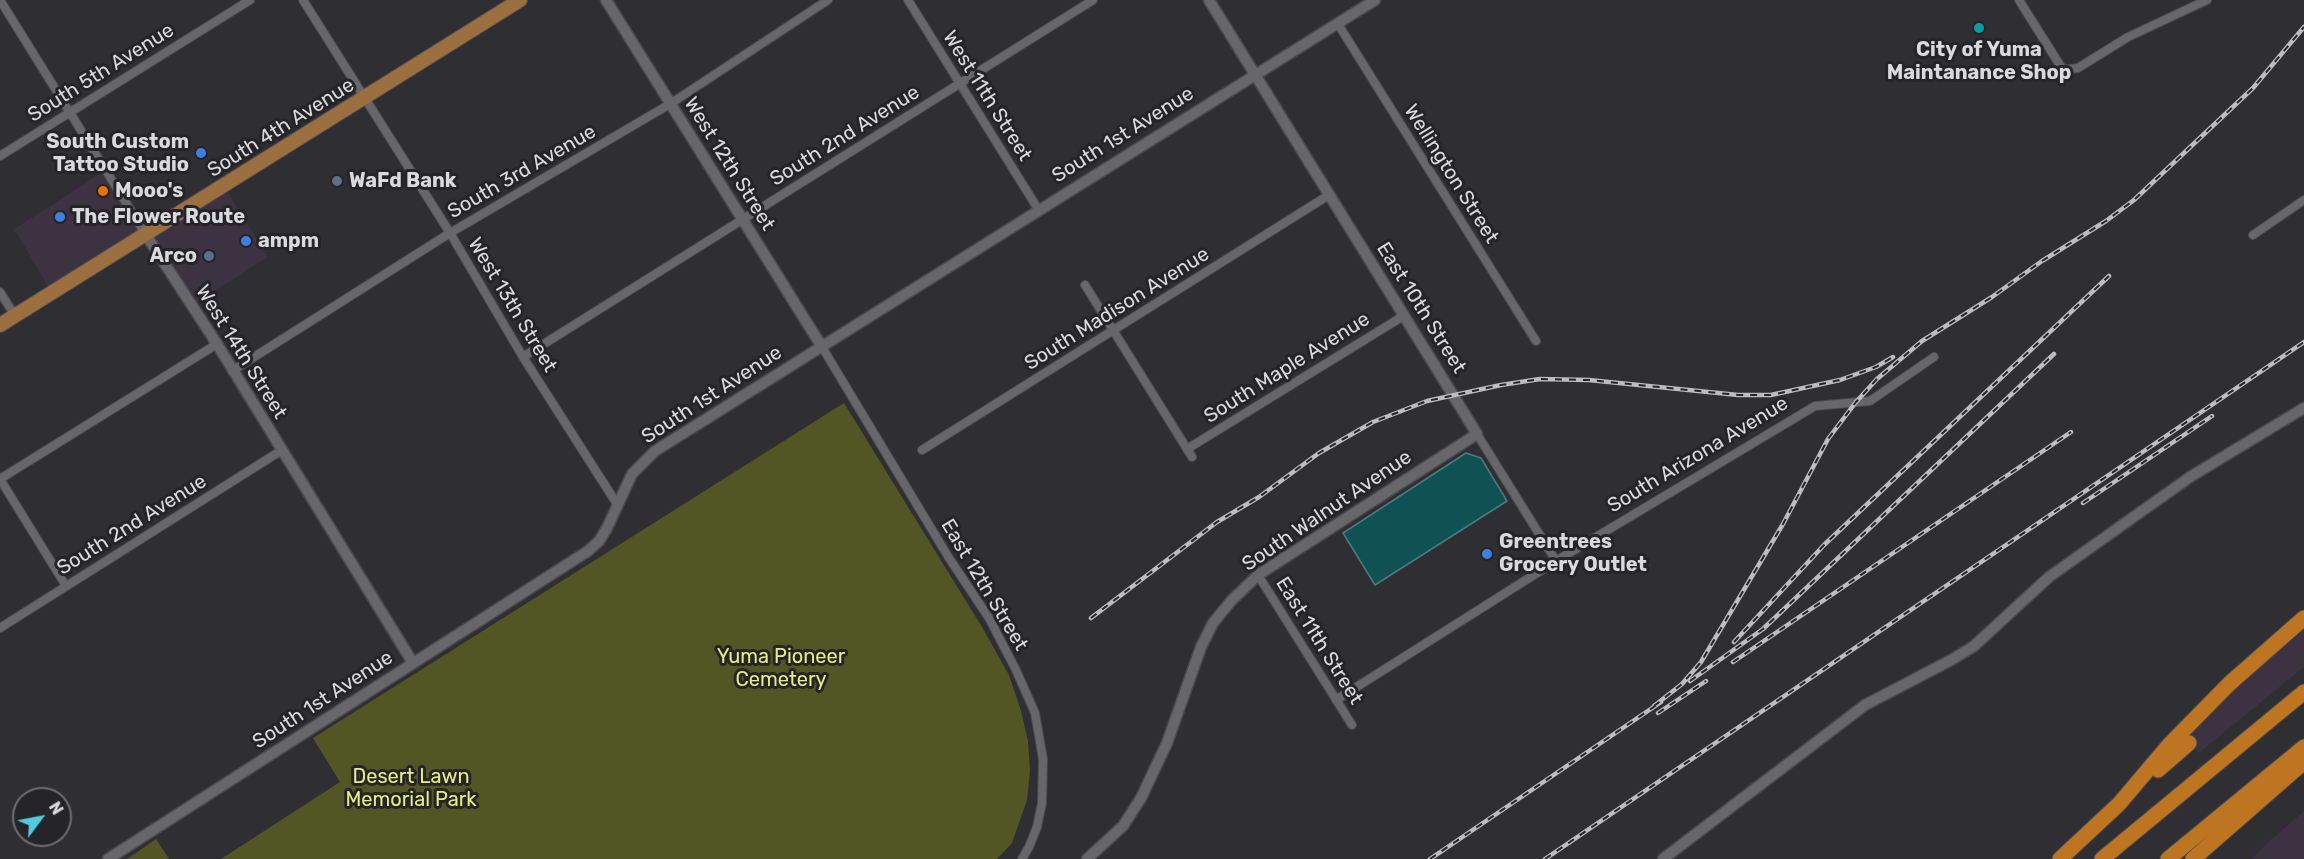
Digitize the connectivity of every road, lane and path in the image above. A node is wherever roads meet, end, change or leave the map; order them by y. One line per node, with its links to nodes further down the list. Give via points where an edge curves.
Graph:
1 (0, 0): 18 (street, West 14th Street)
2 (250, 0): 18 (street, South 5th Avenue)
3 (303, 0): 16 (street, West 13th Street)
4 (520, 0): 16 (main road, South 4th Avenue)
5 (606, 0): 17 (street, West 12th Street)
6 (828, 0): 17 (street, South 3rd Avenue)
7 (908, 0): 15 (street, West 11th Street)
8 (1093, 0): 15 (street, South 2nd Avenue)
9 (1209, 0): 14 (street, East 10th Street)
10 (1375, 0): 13 (street, South 1st Avenue)
11 (2019, 0): 12 (street, via 2063,70 2078,68 2128,37)
12 (2207, 0)
13 (1338, 24): 14 (street, South 1st Avenue); 33 (street, Wellington Street)
14 (1256, 74): 20 (street, East 10th Street); 22 (street, South 1st Avenue)
15 (959, 83): 22 (street, West 11th Street); 23 (street, South 2nd Avenue)
16 (364, 98): 24 (street, West 13th Street); 25 (main road, South 4th Avenue)
17 (670, 104): 23 (street, West 12th Street); 24 (street, South 3rd Avenue)
18 (71, 112): 19 (street, South 5th Avenue); 25 (street, West 14th Street)
19 (0, 156)
20 (1329, 195): 29 (street, East 10th Street); 32 (street, South Madison Avenue)
21 (2304, 200): 26 (street)
22 (1038, 210): 35 (street, South 1st Avenue)
23 (743, 220): 35 (street, West 12th Street); 36 (street, South 2nd Avenue)
24 (450, 233): 36 (street, West 13th Street); 38 (street, South 3rd Avenue)
25 (146, 234): 30 (main road, South 4th Avenue); 34 (street, West 14th Street)
26 (2253, 235)
27 (1085, 285): 32 (street)
28 (0, 292): 30 (street)
29 (1405, 315): 40 (street, East 10th Street); 41 (street, South Maple Avenue)
30 (15, 316): 31 (main road, South 4th Avenue)
31 (0, 325)
32 (1114, 331): 41 (street); 43 (street, South Madison Avenue)
33 (1536, 341)
34 (217, 344): 38 (street, West 14th Street); 45 (street)
35 (822, 347): 46 (street, South 1st Avenue, via 655,451 632,474); 61 (street, East 12th Street, via 989,618 1035,713 1043,759 1042,804 1037,827)
36 (523, 357): 46 (street, West 13th Street)
37 (1934, 357): 47 (street, South Arizona Avenue, via 1870,401 1815,406)
38 (232, 371): 42 (street, West 14th Street)
39 (2304, 408): 63 (street, via 2190,477 2049,577 1974,646 1865,705)
40 (1477, 434): 47 (street, East 10th Street); 48 (street, South Walnut Avenue)
41 (1187, 449): 44 (street)
42 (282, 450): 49 (street, South 2nd Avenue); 52 (street, West 14th Street)
43 (922, 450)
44 (1192, 457)
45 (0, 479): 49 (street)
46 (617, 504): 52 (street, South 1st Avenue, via 603,534 588,551)
47 (1556, 561): 54 (street, South Arizona Avenue)
48 (1257, 575): 54 (street, East 11th Street); 62 (street, South Walnut Avenue, via 1213,623 1167,743 1141,798 1123,826)
49 (66, 586): 51 (street, South 2nd Avenue)
50 (2304, 618): 59 (highway, via 2229,684 2169,745)
51 (0, 628)
52 (413, 663): 60 (street, South 1st Avenue)
53 (2304, 692): 65 (highway)
54 (1336, 700): 55 (street, East 11th Street)
55 (1352, 725)
56 (2189, 743): 59 (highway)
57 (2304, 747): 66 (highway)
58 (2304, 762): 67 (highway)
59 (2119, 804): 64 (highway)
60 (108, 859)
61 (1022, 859)
62 (1087, 859)
63 (1663, 859)
64 (2060, 859)
65 (2102, 859)
66 (2168, 859)
67 (2193, 859)

